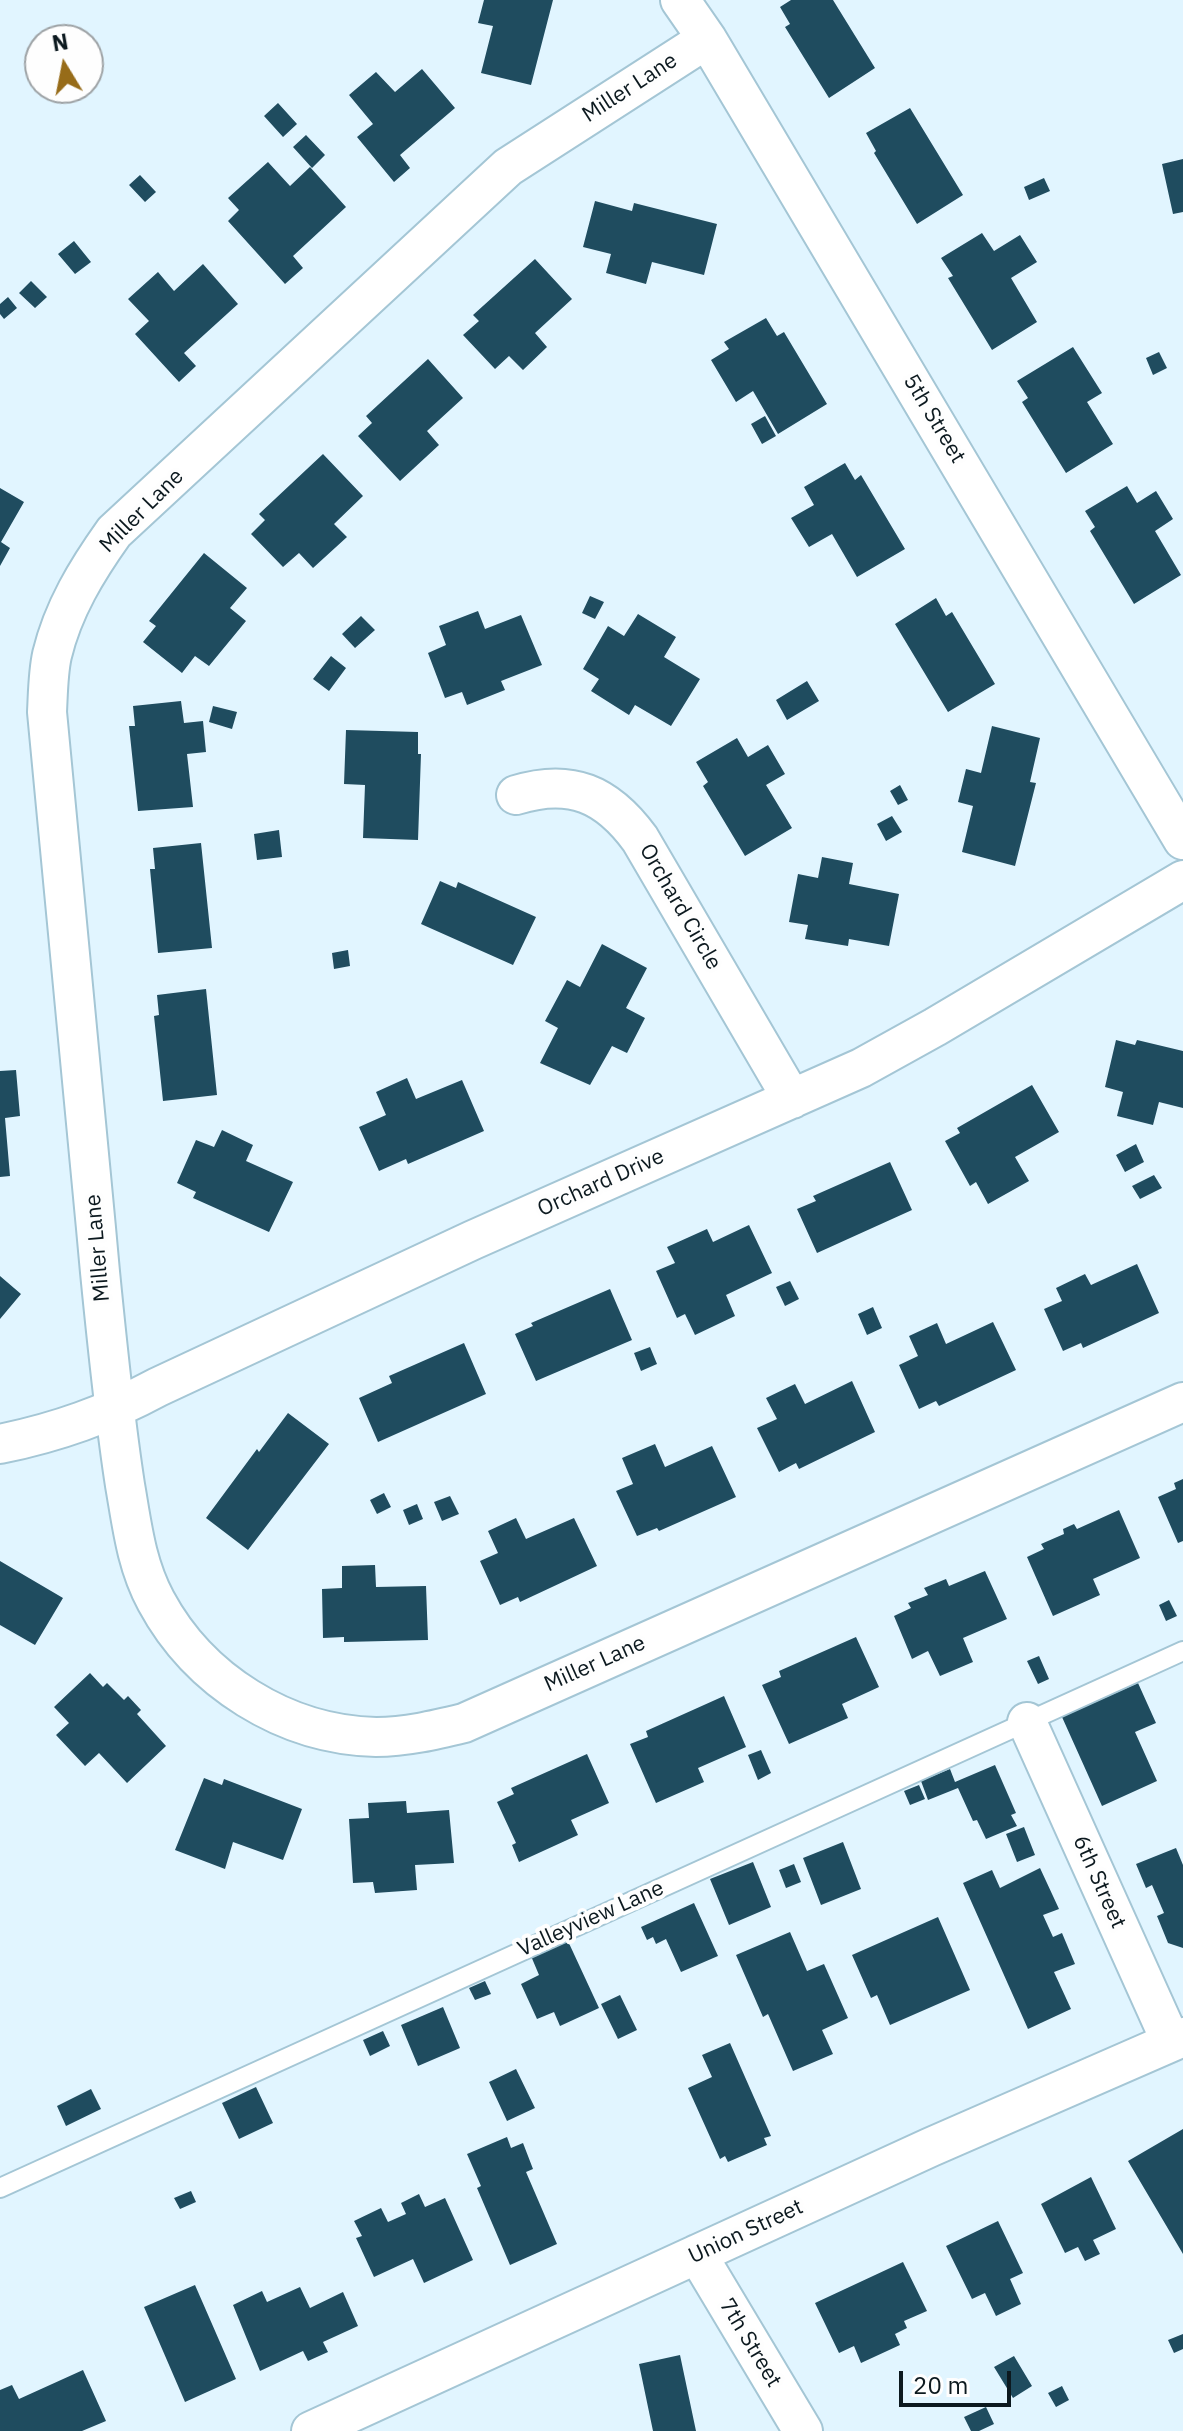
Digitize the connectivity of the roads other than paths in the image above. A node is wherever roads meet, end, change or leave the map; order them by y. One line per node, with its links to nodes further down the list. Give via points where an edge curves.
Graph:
1 (680, 0): 2 (street, 5th Street)
2 (707, 39): 4 (street, 5th Street); 8 (street, Miller Lane, via 508,167 114,532 66,611 52,656 47,712)
3 (516, 795): 6 (street, Orchard Circle, via 565,788 594,796 622,815)
4 (1183, 840)
5 (1183, 880): 6 (street, Orchard Drive, via 935,1027)
6 (792, 1099): 8 (street, Orchard Drive, via 473,1240)
7 (1183, 1402): 8 (street, Miller Lane, via 464,1723 376,1737 290,1720 243,1696 178,1637 136,1552)
8 (113, 1411): 9 (street, Orchard Drive, via 49,1434)
9 (0, 1444)
10 (1183, 1651): 11 (lane, Valleyview Lane)
11 (1027, 1722): 12 (street, 6th Street); 13 (lane, Valleyview Lane)
12 (1177, 2040): 14 (street, Union Street)
13 (0, 2188)
14 (697, 2254): 15 (street, Union Street); 16 (street, 7th Street)
15 (311, 2431)
16 (803, 2431)

